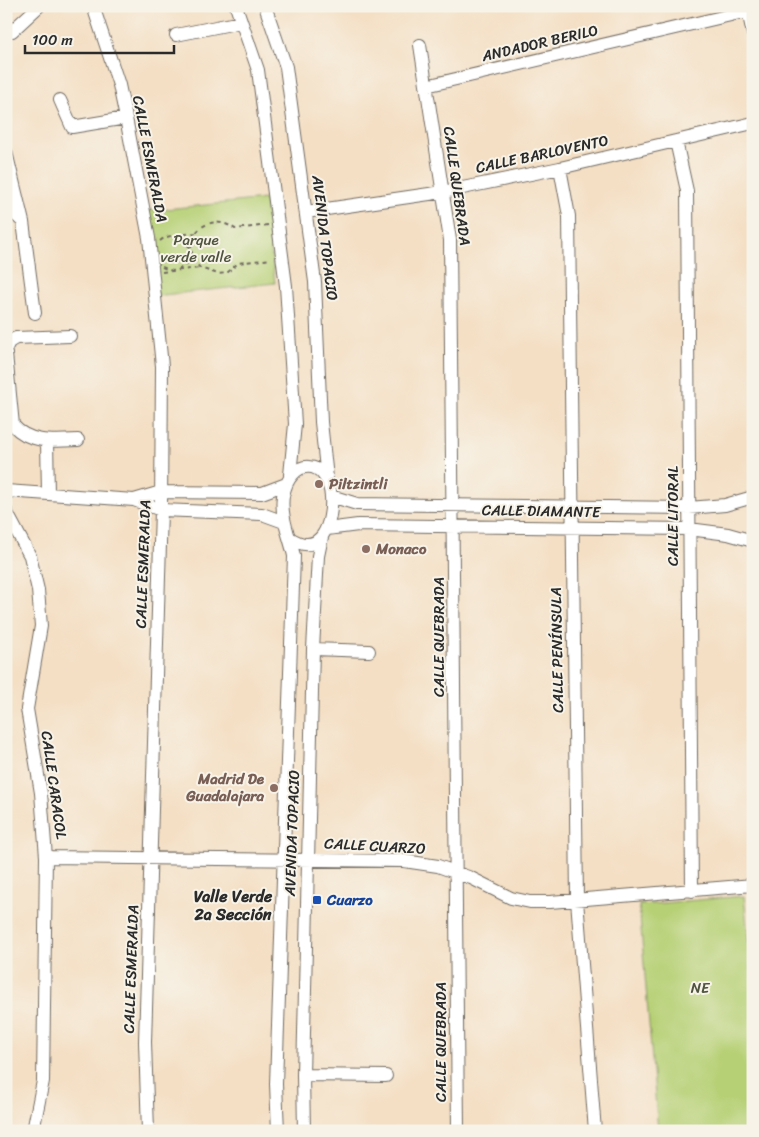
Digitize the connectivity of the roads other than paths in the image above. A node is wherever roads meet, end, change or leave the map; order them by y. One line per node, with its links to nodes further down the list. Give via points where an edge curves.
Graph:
1 (39, 6): 7 (street)
2 (93, 6): 13 (street, CALLE ESMERALDA, via 117,78)
3 (236, 6): 6 (street)
4 (265, 6): 20 (street, AVENIDA TOPACIO, via 286,67)
5 (747, 9): 8 (street); 11 (street, ANDADOR BERILO)
6 (241, 22): 9 (street); 29 (street, via 258,70 288,312 295,424)
7 (12, 30)
8 (753, 34)
9 (176, 36)
10 (420, 45): 11 (street, CALLE QUEBRADA)
11 (426, 86): 18 (street, CALLE QUEBRADA)
12 (60, 100): 13 (street, via 72,127)
13 (126, 118): 31 (street, CALLE ESMERALDA, via 153,242 162,366)
14 (753, 123): 15 (street, CALLE BARLOVENTO)
15 (676, 141): 17 (street, CALLE BARLOVENTO); 38 (street, CALLE LITORAL, via 687,191)
16 (6, 152): 21 (street)
17 (560, 168): 18 (street, CALLE BARLOVENTO); 37 (street, CALLE PENÍNSULA, via 569,216)
18 (443, 192): 20 (street, CALLE BARLOVENTO); 36 (street, CALLE QUEBRADA, via 450,240)
19 (6, 206): 21 (street)
20 (306, 212): 28 (street, AVENIDA TOPACIO, via 318,307 320,422)
21 (24, 222): 22 (street)
22 (35, 313)
23 (70, 336): 24 (street, via 16,338)
24 (6, 348)
25 (6, 354): 27 (street, via 13,425 25,435)
26 (78, 440): 27 (street)
27 (48, 441): 32 (street)
28 (327, 478): 29 (street, via 311,467 299,468); 33 (street)
29 (288, 480): 31 (street, via 262,493); 41 (street, via 283,498)
30 (6, 491): 32 (street)
31 (161, 492): 35 (street); 39 (street, CALLE ESMERALDA)
32 (48, 493): 35 (street)
33 (331, 496): 36 (street, CALLE DIAMANTE, via 356,504); 45 (street, via 332,509)
34 (753, 497): 38 (street, CALLE DIAMANTE, via 725,505)
35 (134, 500): 39 (street)
36 (454, 504): 37 (street, CALLE DIAMANTE); 42 (street, CALLE QUEBRADA)
37 (572, 506): 38 (street, CALLE DIAMANTE); 43 (street, CALLE PENÍNSULA)
38 (689, 508): 44 (street, CALLE LITORAL)
39 (161, 510): 41 (street, via 262,514); 51 (street, CALLE ESMERALDA)
40 (6, 511): 50 (street, CALLE CARACOL, via 30,556 38,590 42,626 27,709 41,793)
41 (284, 522): 46 (street)
42 (454, 526): 43 (street, CALLE DIAMANTE); 45 (street, CALLE DIAMANTE, via 358,525); 54 (street, CALLE QUEBRADA)
43 (572, 528): 44 (street, CALLE DIAMANTE); 57 (street, CALLE PENÍNSULA)
44 (689, 529): 47 (street, CALLE DIAMANTE); 56 (street, CALLE LITORAL)
45 (324, 533): 46 (street, via 314,544 305,545); 48 (street, AVENIDA TOPACIO, via 318,556)
46 (290, 538): 52 (street, AVENIDA TOPACIO, via 294,556)
47 (753, 541)
48 (313, 649): 49 (street); 53 (street, AVENIDA TOPACIO)
49 (369, 651)
50 (46, 857): 51 (street, CALLE CUARZO); 60 (street, CALLE CARACOL, via 43,1081)
51 (151, 857): 52 (street, CALLE CUARZO); 61 (street, CALLE ESMERALDA, via 145,1042)
52 (286, 859): 53 (street, CALLE CUARZO); 62 (street, AVENIDA TOPACIO, via 276,1084)
53 (308, 859): 54 (street, CALLE CUARZO, via 404,861); 58 (street, AVENIDA TOPACIO)
54 (457, 872): 57 (street, CALLE CUARZO, via 511,898 550,902); 64 (street, CALLE QUEBRADA)
55 (753, 885): 56 (street, CALLE CUARZO)
56 (692, 891): 57 (street, CALLE CUARZO)
57 (577, 900): 65 (street, CALLE PENÍNSULA)
58 (303, 1075): 59 (street); 63 (street, AVENIDA TOPACIO)
59 (386, 1076)
60 (33, 1131)
61 (148, 1131)
62 (278, 1131)
63 (304, 1131)
64 (458, 1131)
65 (595, 1131)

